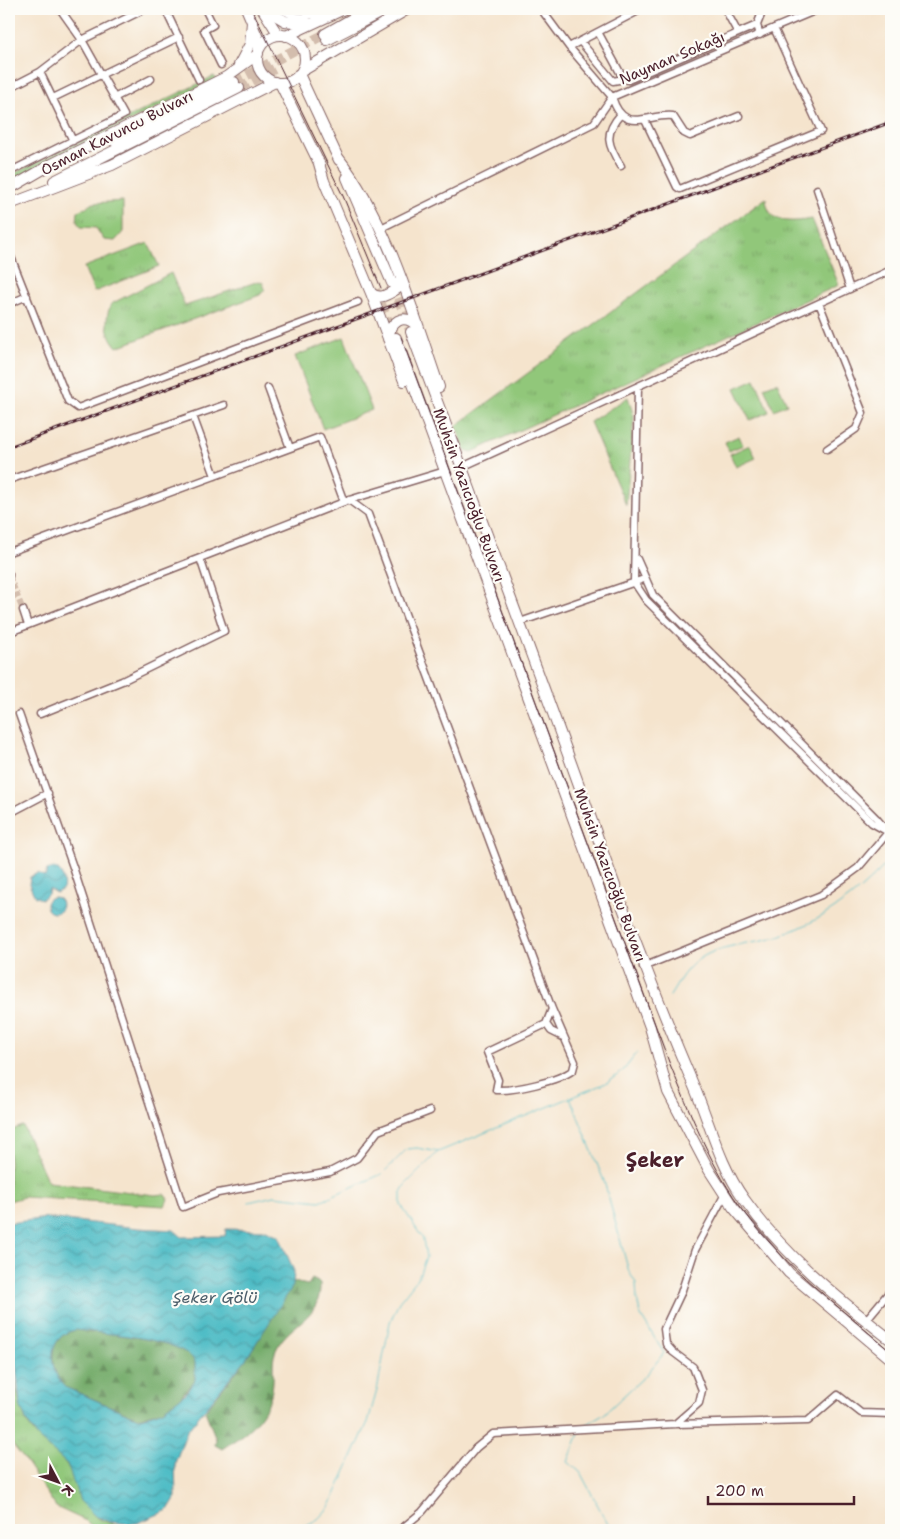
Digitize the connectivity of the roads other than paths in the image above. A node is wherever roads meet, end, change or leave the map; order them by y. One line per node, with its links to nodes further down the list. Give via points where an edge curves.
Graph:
1 (60, 9): 27 (street)
2 (145, 9): 27 (street)
3 (165, 9): 26 (street)
4 (205, 9): 31 (street, via 213,25 204,30)
5 (246, 9): 18 (main road)
6 (262, 9): 25 (main road, via 276,31)
7 (266, 9): 19 (highway, via 285,21)
8 (281, 9): 9 (street, via 294,16 306,17)
9 (343, 9): 19 (highway)
10 (369, 9): 11 (highway, via 326,37)
11 (387, 9)
12 (408, 9): 33 (highway)
13 (541, 9): 29 (street, Nayman Sokağı)
14 (642, 9): 22 (street)
15 (725, 9): 23 (street)
16 (757, 9): 20 (street, via 760,15)
17 (818, 9): 21 (street, Nayman Sokağı)
18 (252, 22): 30 (main road, via 258,37); 38 (highway, via 248,49)
19 (314, 24): 25 (highway)
20 (757, 24): 23 (street); 24 (street)
21 (774, 28): 24 (street, Nayman Sokağı); 46 (street, via 821,131 680,189)
22 (598, 32): 28 (street); 36 (street)
23 (738, 33): 36 (street, via 630,80)
24 (760, 34): 41 (street, Nayman Sokağı)
25 (284, 36): 30 (highway, via 267,40); 33 (highway, via 298,42 303,49 305,58)
26 (179, 37): 34 (street); 37 (street)
27 (82, 40): 32 (street); 34 (street)
28 (580, 41): 29 (street); 36 (street, via 613,80)
29 (569, 47): 41 (street, Nayman Sokağı)
30 (258, 53): 38 (highway); 39 (highway, via 261,73)
31 (221, 65)
32 (40, 72): 40 (street); 42 (street)
33 (301, 73): 39 (highway, via 288,82); 48 (highway, via 312,106)
34 (101, 75): 42 (street); 43 (street)
35 (151, 79): 43 (street)
36 (624, 79)
37 (199, 80)
38 (236, 81): 52 (highway, via 52,164); 53 (highway, Osman Kavuncu Bulvarı)
39 (278, 83): 53 (highway, via 112,165); 59 (highway, via 339,202)
40 (9, 88)
41 (612, 97): 44 (street); 54 (street, via 594,123)
42 (53, 98): 47 (street)
43 (114, 98): 47 (street, via 124,115)
44 (621, 114): 46 (street, via 633,120); 49 (street, via 612,126 608,141)
45 (739, 116): 46 (street, via 690,136 672,116)
46 (645, 120)
47 (73, 141): 50 (street)
48 (337, 156): 54 (highway, via 353,176); 57 (highway)
49 (621, 166)
50 (9, 172)
51 (817, 188): 58 (street)
52 (9, 189)
53 (9, 205)
54 (379, 229): 57 (highway)
55 (9, 252): 60 (street)
56 (891, 270): 58 (street)
57 (397, 282): 59 (highway, via 397,289 382,297 375,297); 64 (highway, Muhsin Yazıcıoğlu Bulvarı)
58 (850, 289): 62 (street)
59 (373, 292): 65 (highway, Muhsin Yazıcıoğlu Bulvarı)
60 (27, 296): 61 (street, via 68,401 81,408); 63 (street)
61 (358, 302)
62 (819, 303): 66 (street); 71 (street, via 862,413 854,432)
63 (9, 304)
64 (415, 329): 65 (highway, via 411,320 397,320 389,330); 72 (highway, Muhsin Yazıcıoğlu Bulvarı, via 455,432)
65 (392, 339): 73 (highway, Muhsin Yazıcıoğlu Bulvarı, via 420,424)
66 (638, 387): 72 (street); 78 (street)
67 (268, 388): 70 (street)
68 (224, 405): 69 (street)
69 (193, 416): 74 (street); 75 (street)
70 (290, 448): 74 (street); 76 (street, via 320,437)
71 (827, 449)
72 (462, 467): 83 (highway, Muhsin Yazıcıoğlu Bulvarı)
73 (444, 470): 76 (street); 96 (highway, Muhsin Yazıcıoğlu Bulvarı, via 650,1027 668,1092)
74 (215, 476): 77 (street)
75 (9, 480)
76 (347, 501): 79 (street); 92 (street, via 368,514)
77 (9, 552)
78 (635, 555): 80 (street); 81 (street)
79 (200, 558): 84 (street); 87 (street, via 224,631 122,681)
80 (644, 579): 81 (street); 90 (street, via 653,595)
81 (634, 582): 83 (street); 90 (street, via 646,600 865,816)
82 (23, 610): 84 (street)
83 (520, 622): 91 (highway, Muhsin Yazıcıoğlu Bulvarı)
84 (28, 625): 85 (street)
85 (10, 632)
86 (19, 714): 88 (street)
87 (40, 714)
88 (48, 794): 89 (street); 95 (street, via 183,1207 218,1193 330,1172 357,1158 380,1130)
89 (9, 811)
90 (890, 832): 91 (street, via 858,868 821,895)
91 (643, 967): 98 (highway, Muhsin Yazıcıoğlu Bulvarı, via 724,1166 743,1198 780,1244 825,1288)
92 (552, 1009): 93 (street); 94 (street)
93 (546, 1024): 94 (street); 94 (street, via 487,1052 498,1080 496,1090 518,1088 572,1071 575,1062)
94 (563, 1037)
95 (430, 1111)
96 (724, 1194): 100 (highway, Muhsin Yazıcıoğlu Bulvarı, via 749,1229 789,1273); 102 (street, via 695,1250 682,1293 664,1329 666,1344 692,1366 702,1390 699,1403)
97 (891, 1290): 98 (street)
98 (866, 1320): 99 (highway, Muhsin Yazıcıoğlu Bulvarı)
99 (891, 1340)
100 (891, 1359)
101 (891, 1414): 102 (street, via 861,1413 838,1395 808,1421)
102 (675, 1424): 103 (street, via 493,1434 476,1448 422,1512)
103 (400, 1530)

